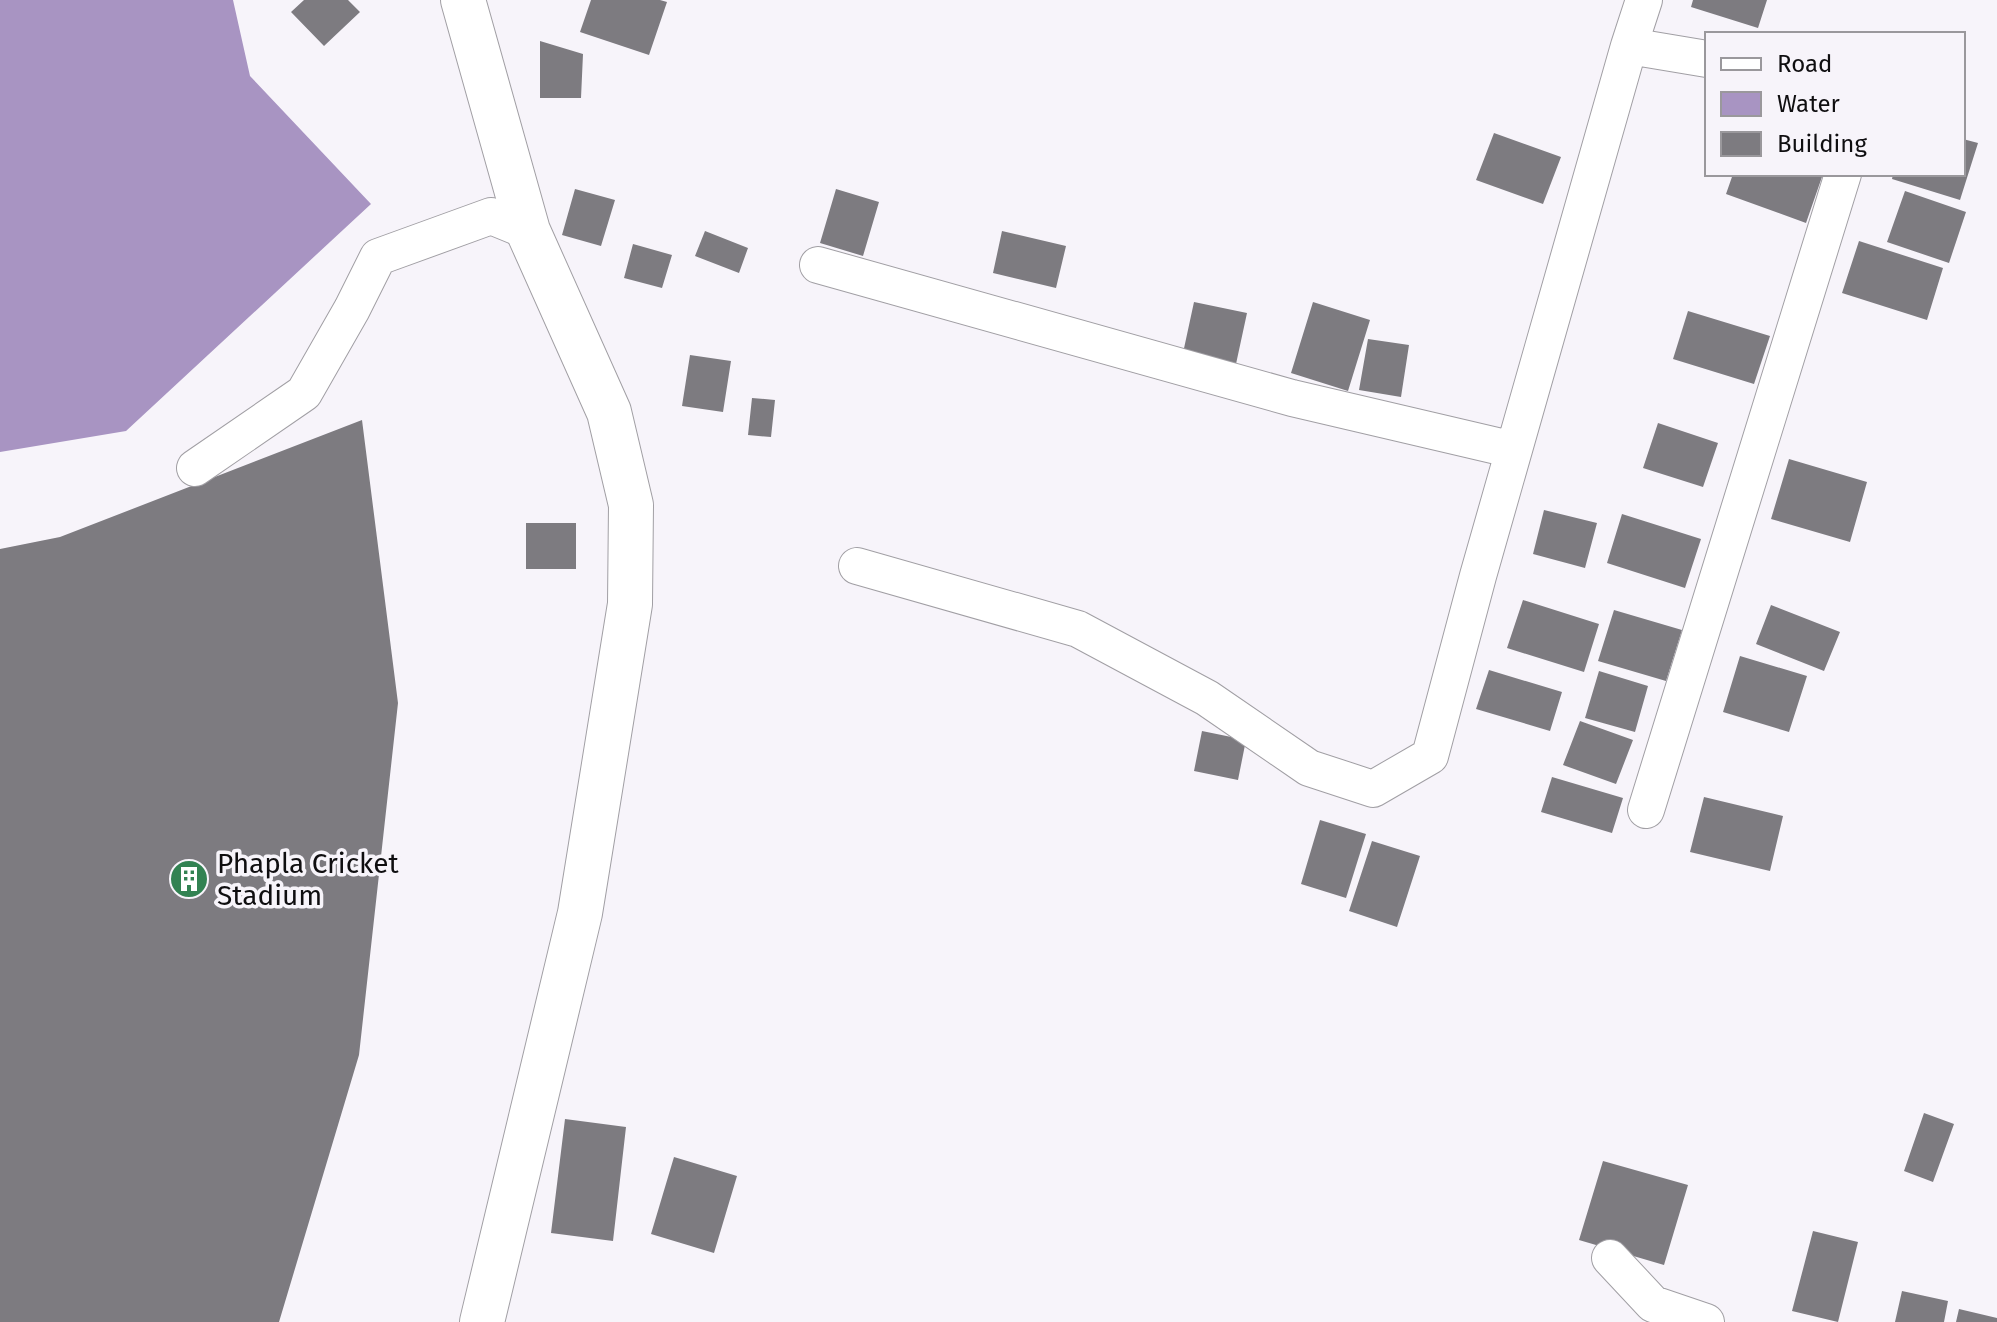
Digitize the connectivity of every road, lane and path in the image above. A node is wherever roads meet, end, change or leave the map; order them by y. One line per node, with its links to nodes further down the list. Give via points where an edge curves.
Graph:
1 (463, 0): 6 (main road)
2 (1644, 0): 3 (street)
3 (1629, 46): 4 (street); 8 (street)
4 (1705, 59)
5 (1842, 176): 11 (street)
6 (528, 231): 9 (street, via 491,216 378,257 304,393); 13 (main road, via 609,412 631,505 630,604 580,913)
7 (818, 265): 8 (street, via 1292,398)
8 (1514, 450): 10 (street, via 1430,756 1373,789 1309,768 1207,698 1078,629)
9 (195, 468)
10 (857, 566)
11 (1646, 810)
12 (1610, 1258): 14 (street, via 1653,1304)
13 (482, 1322)
14 (1706, 1322)

